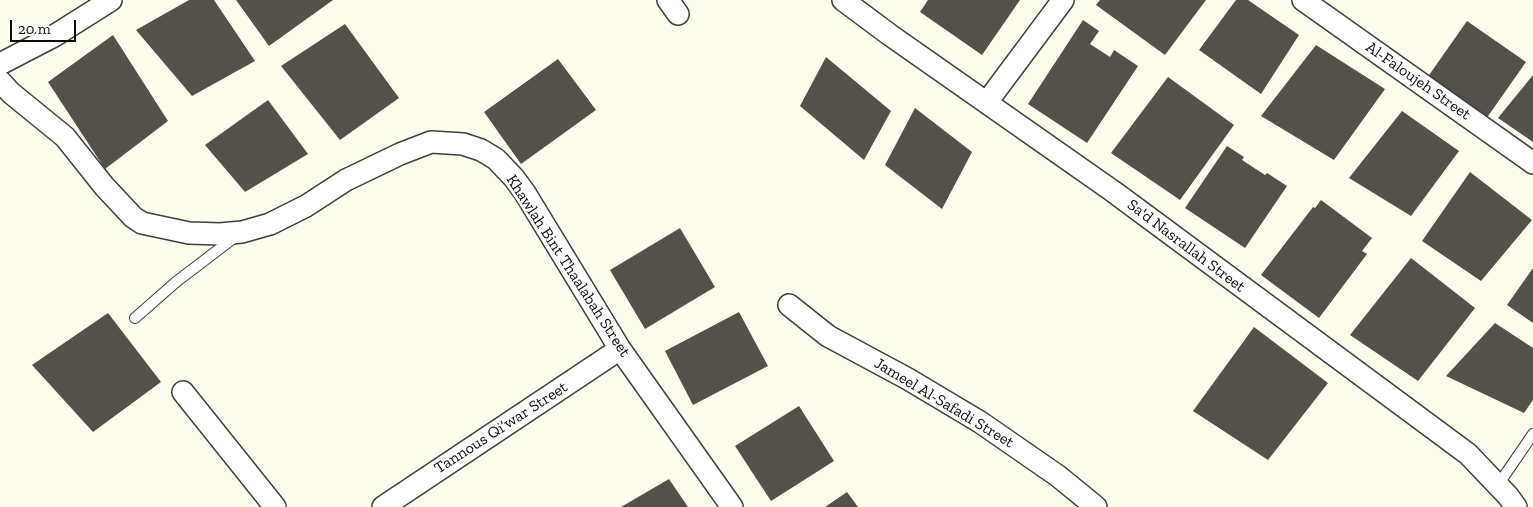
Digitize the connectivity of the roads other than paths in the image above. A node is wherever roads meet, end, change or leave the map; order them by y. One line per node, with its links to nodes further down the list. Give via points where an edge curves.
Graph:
1 (110, 0): 5 (street, via 54,36)
2 (843, 0): 7 (street, Sa'd Nasrallah Street)
3 (1062, 0): 7 (street)
4 (1303, 0): 8 (street, Al-Faloujeh Street)
5 (0, 64)
6 (0, 81): 9 (street, Khawlah Bint Thaalabah Street, via 65,137 104,186 142,223 189,233)
7 (987, 102): 15 (street, Sa'd Nasrallah Street, via 1468,454)
8 (1533, 163)
9 (242, 232): 11 (lane); 12 (street, Khawlah Bint Thaalabah Street, via 270,224 346,180 400,154 431,142 463,144 496,159 514,178)
10 (789, 305): 19 (street, Jameel Al-Safadi Street, via 828,336 980,422 1058,476)
11 (135, 318)
12 (620, 349): 17 (street, Tannous Qi‘war Street); 18 (street, Khawlah Bint Thaalabah Street)
13 (183, 392): 16 (street)
14 (1533, 434): 15 (lane)
15 (1498, 484): 20 (street, Sa'd Nasrallah Street)
16 (275, 507)
17 (383, 507)
18 (732, 507)
19 (1096, 507)
20 (1516, 507)

